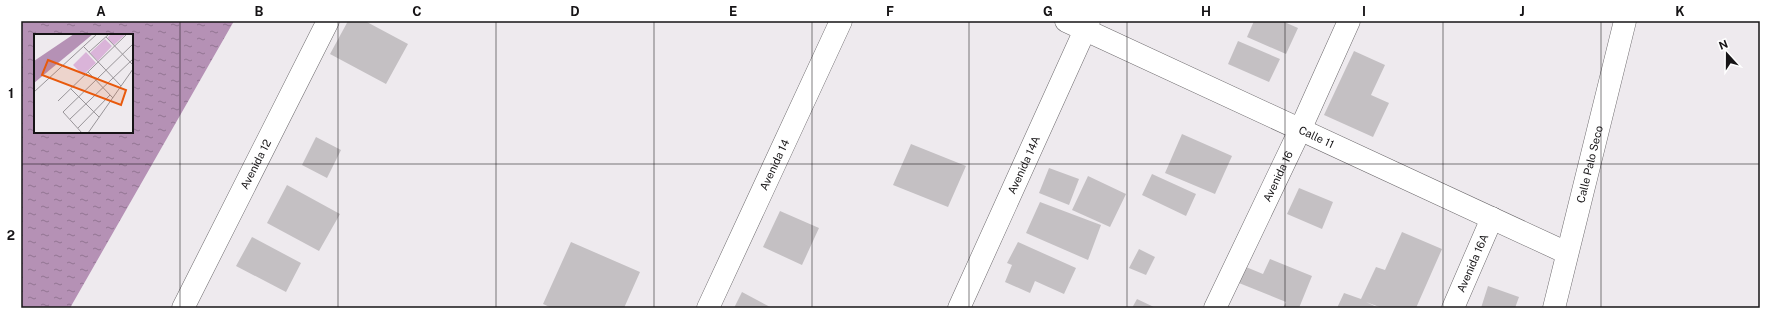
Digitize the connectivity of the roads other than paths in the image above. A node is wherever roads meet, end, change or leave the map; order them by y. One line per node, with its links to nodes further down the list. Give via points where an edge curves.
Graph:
1 (328, 21): 9 (street, Avenida 12)
2 (841, 21): 10 (street, Avenida 14)
3 (1349, 21): 6 (street, Avenida 16)
4 (1625, 21): 8 (street, Calle Palo Seco)
5 (1080, 24): 6 (street, Calle 11); 11 (street, Avenida 14A)
6 (1300, 130): 7 (street, Calle 11); 12 (street, Avenida 16)
7 (1492, 218): 8 (street, Calle 11); 13 (street, Avenida 16A)
8 (1567, 253): 14 (street, Calle Palo Seco)
9 (182, 308)
10 (708, 308)
11 (959, 308)
12 (1214, 308)
13 (1454, 308)
14 (1554, 308)

